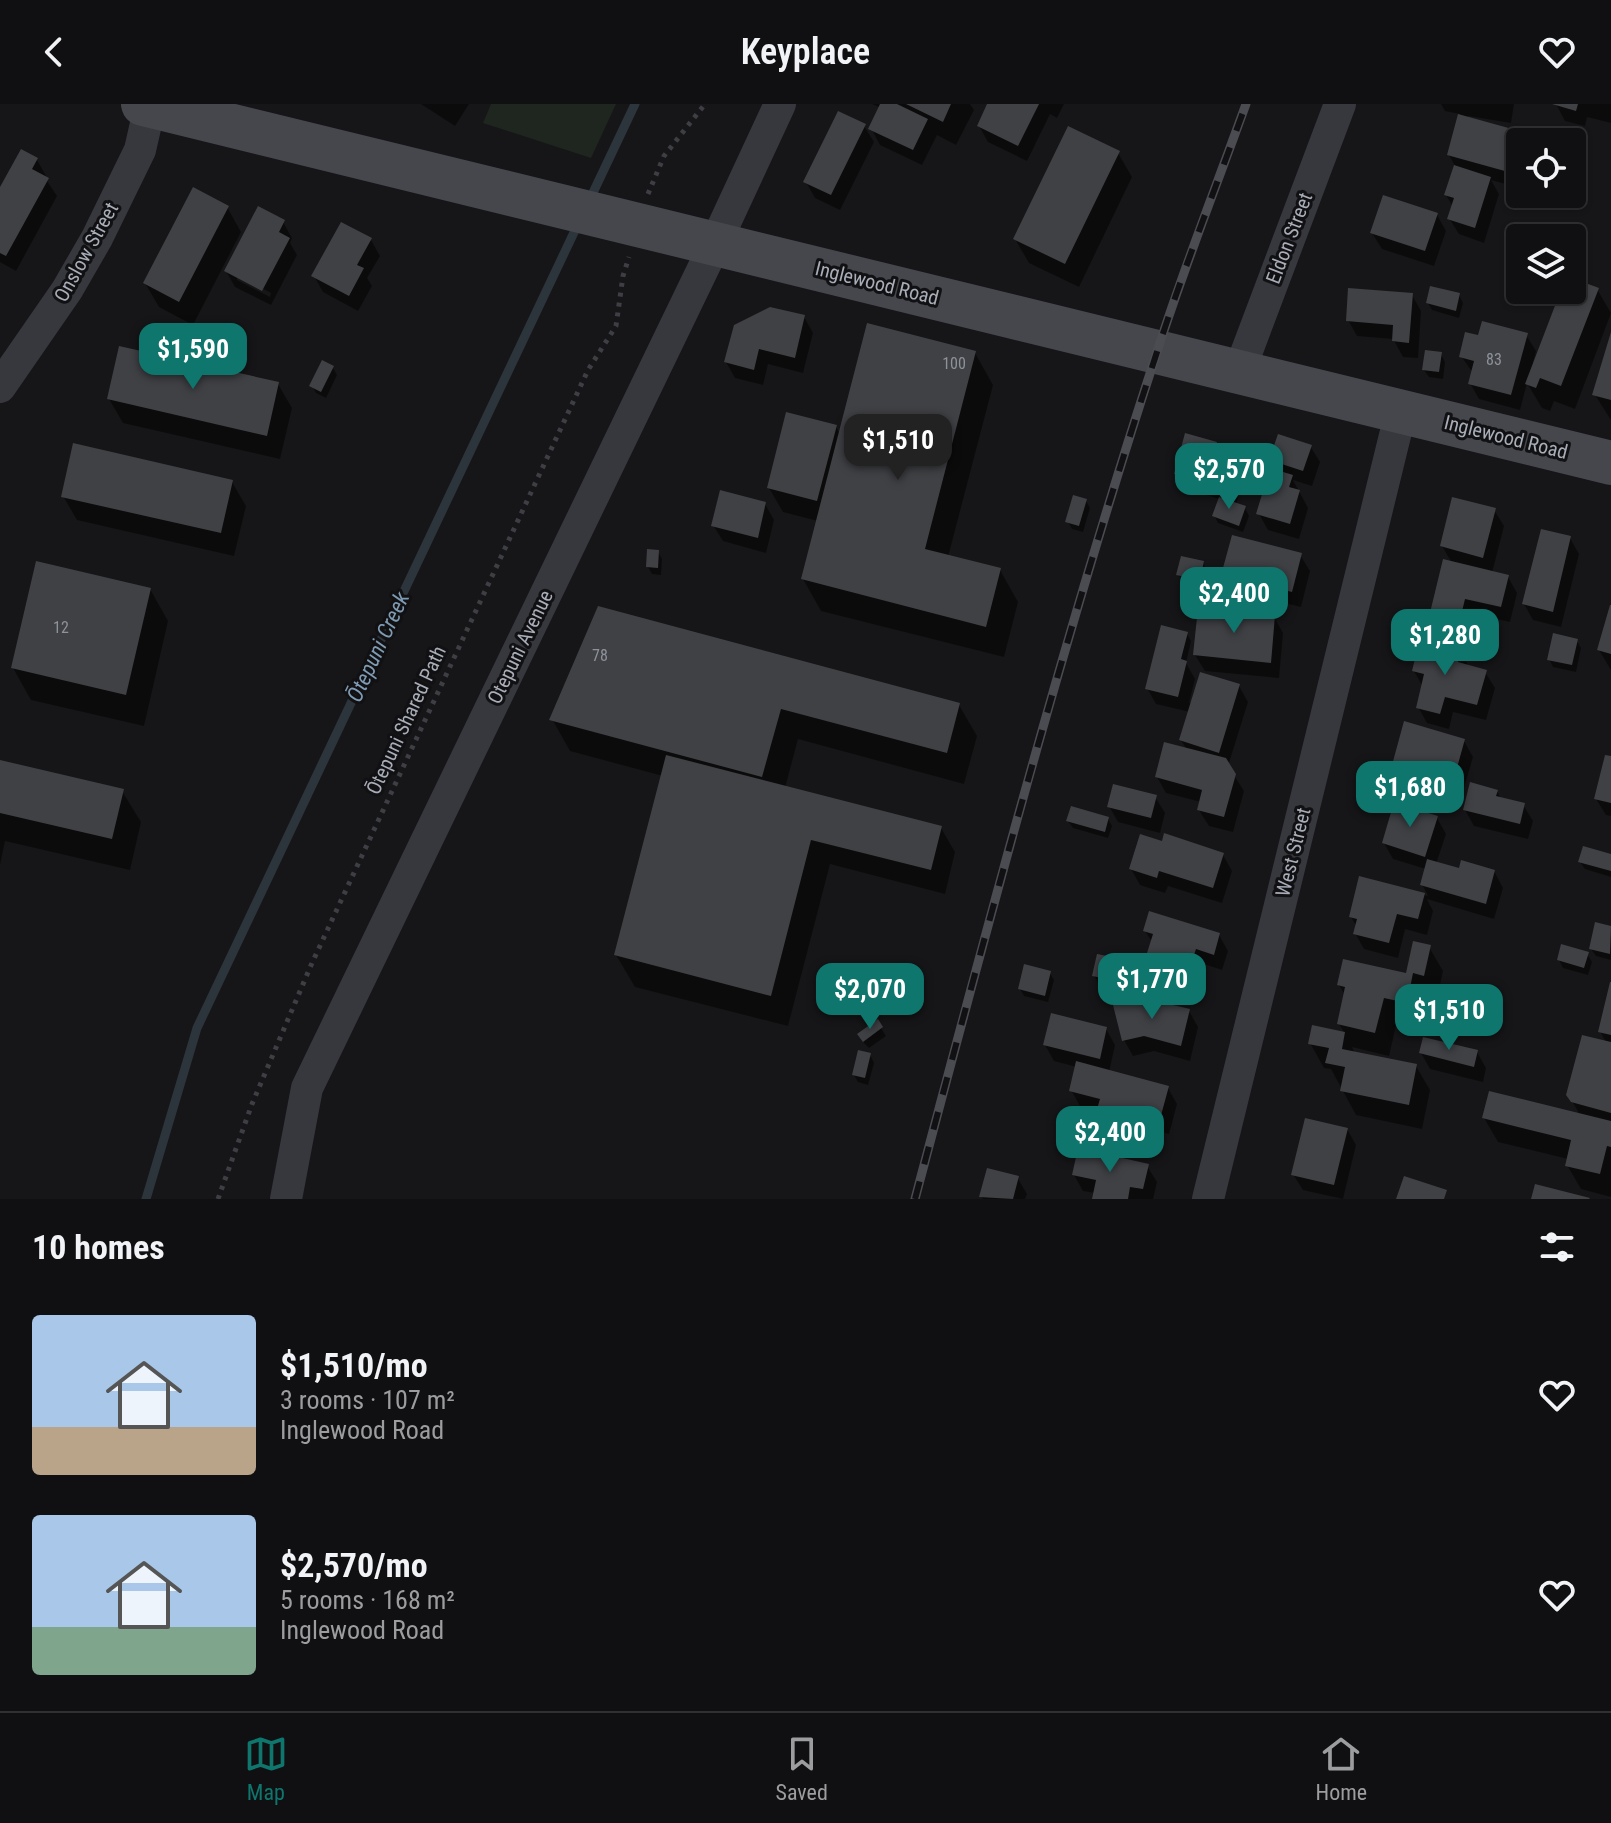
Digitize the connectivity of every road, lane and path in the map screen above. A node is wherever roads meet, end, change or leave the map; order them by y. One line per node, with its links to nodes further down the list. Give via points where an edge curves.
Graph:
1 (705, 104): 5 (path, via 672,144)
2 (780, 104): 6 (street, Otepuni Avenue)
3 (1340, 104): 8 (street, Eldon Street)
4 (146, 105): 6 (street, Inglewood Road); 9 (street, Onslow Street, via 140,150 97,238)
5 (648, 193)
6 (715, 244): 8 (street, Inglewood Road); 13 (street, Otepuni Avenue, via 307,1088)
7 (629, 260): 12 (path, Ōtepuni Shared Path, via 616,326 588,370 318,950)
8 (1239, 372): 10 (street, Inglewood Road)
9 (0, 387)
10 (1401, 411): 11 (street, Inglewood Road); 14 (street, West Street)
11 (1611, 463)
12 (218, 1199)
13 (286, 1199)
14 (1208, 1199)

